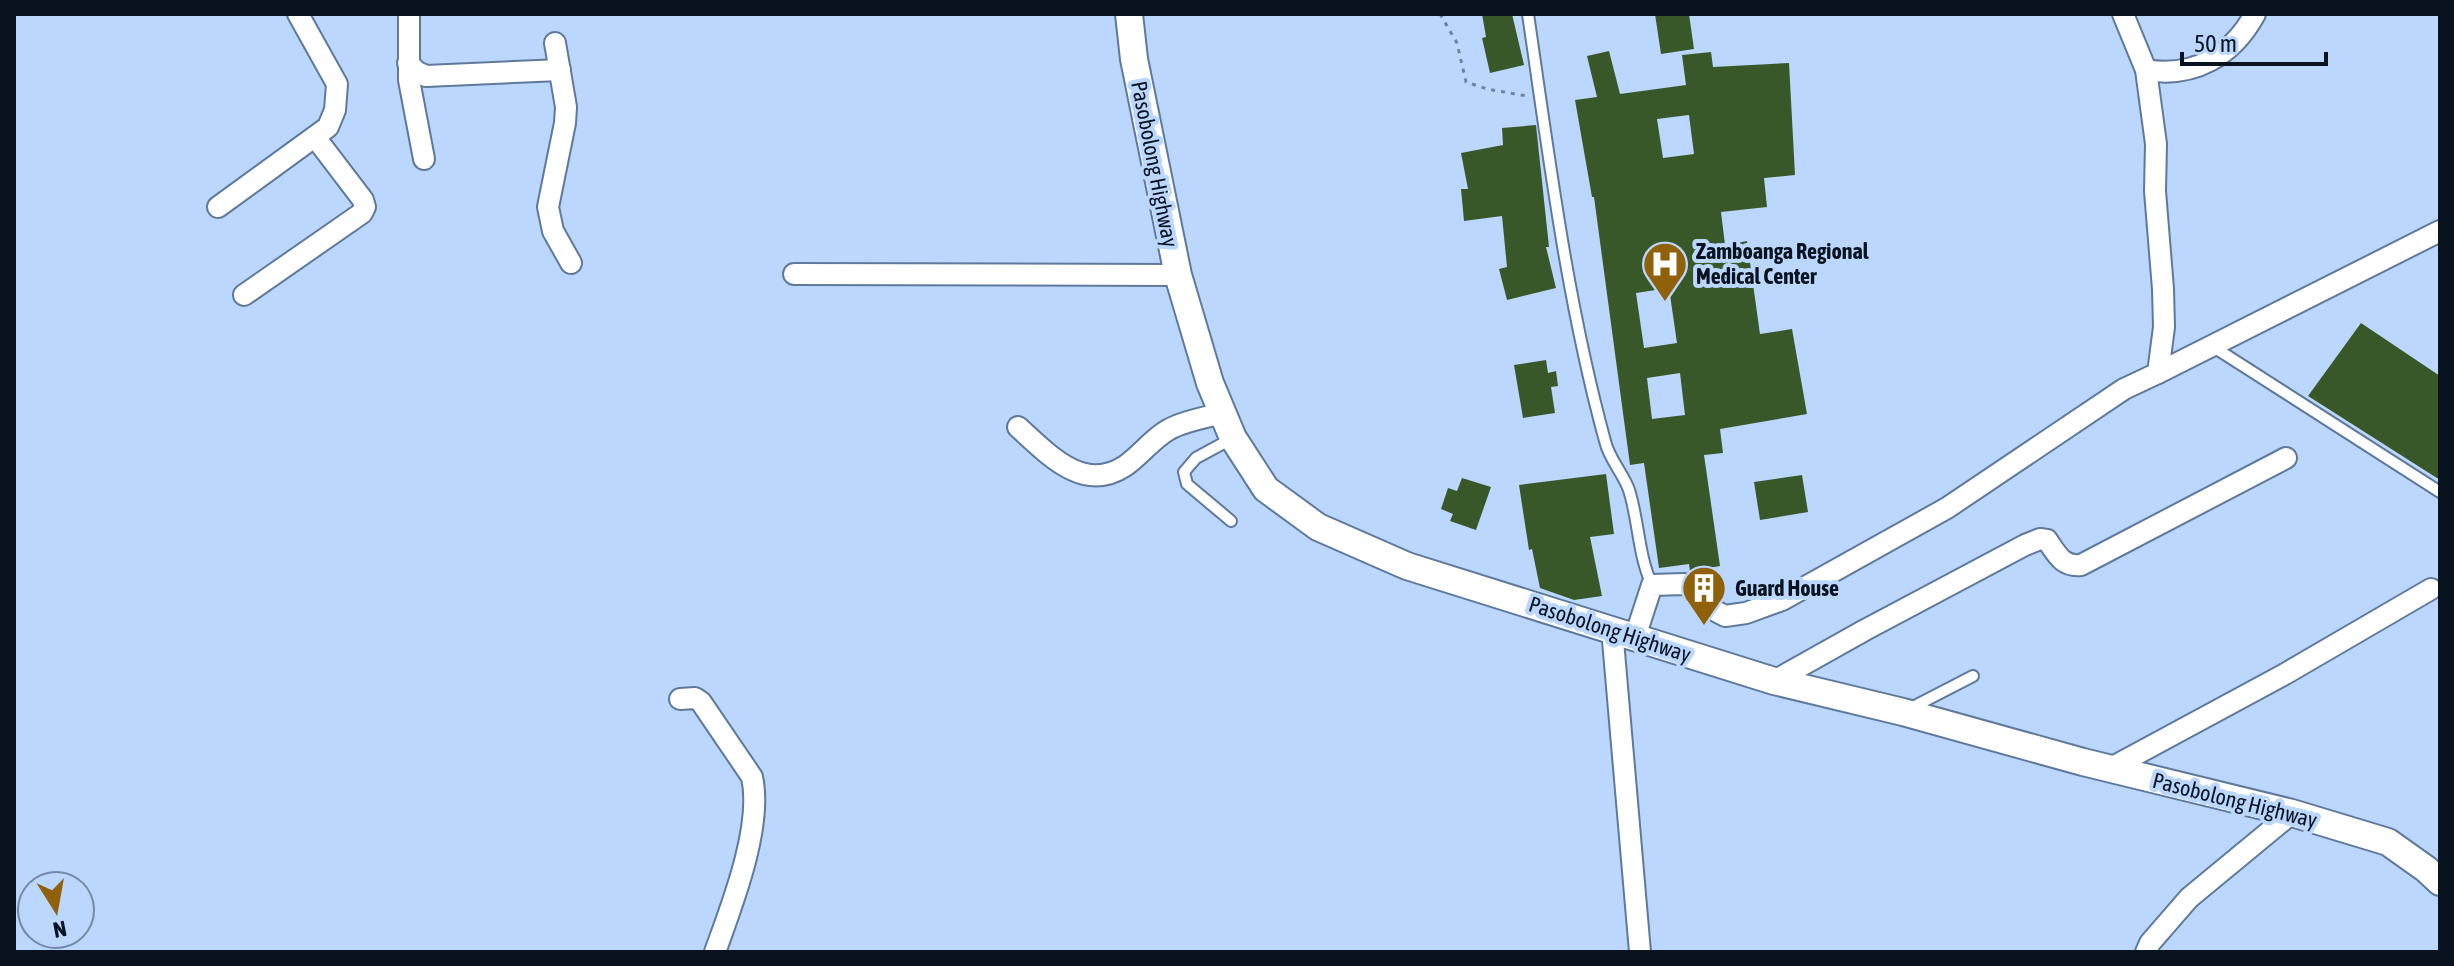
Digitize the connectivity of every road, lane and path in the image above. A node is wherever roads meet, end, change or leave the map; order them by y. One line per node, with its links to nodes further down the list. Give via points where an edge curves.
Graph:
1 (298, 14): 13 (street, via 337,84 328,127)
2 (409, 14): 9 (street)
3 (1129, 14): 19 (street, Pasobolong Highway)
4 (1440, 14): 12 (path, via 1457,43 1466,82)
5 (1528, 14): 12 (lane)
6 (2123, 14): 11 (street)
7 (2255, 14): 11 (street, via 2228,50 2196,67 2167,73)
8 (555, 43): 10 (street)
9 (408, 63): 10 (street, via 426,76); 14 (street)
10 (560, 70): 17 (street, via 565,123 548,207 553,231)
11 (2146, 70): 22 (street, via 2156,144 2163,289)
12 (1539, 98): 29 (lane, via 1581,339 1606,445 1629,489)
13 (315, 137): 15 (street); 20 (street, via 365,207)
14 (424, 159)
15 (218, 207)
16 (2440, 231): 21 (street)
17 (571, 263)
18 (794, 274): 19 (street)
19 (1178, 275): 23 (street, Pasobolong Highway)
20 (244, 295)
21 (2212, 346): 22 (street); 27 (lane)
22 (2158, 373): 29 (street, via 2124,389 1947,508 1782,600 1725,616 1696,588)
23 (1222, 413): 24 (street, via 1169,429 1123,468 1100,475 1063,467); 25 (street, Pasobolong Highway)
24 (1018, 427)
25 (1233, 438): 28 (lane, via 1196,458 1184,472 1187,484); 31 (street, Pasobolong Highway, via 1266,489 1318,527 1407,566)
26 (2286, 458): 33 (street, via 2081,565 2067,564 2047,540 2025,545)
27 (2440, 492)
28 (1231, 521)
29 (1652, 585): 31 (street)
30 (2431, 589): 36 (street)
31 (1624, 633): 33 (street, Pasobolong Highway); 40 (street)
32 (1973, 676): 35 (lane)
33 (1774, 681): 35 (street, Pasobolong Highway)
34 (680, 699): 39 (street, via 701,702 752,777 754,788 753,833)
35 (1903, 712): 36 (street, Pasobolong Highway)
36 (2109, 769): 37 (street, Pasobolong Highway)
37 (2292, 813): 38 (street, Pasobolong Highway, via 2388,842); 41 (street, via 2189,898)
38 (2440, 882)
39 (715, 952)
40 (1640, 952)
41 (2146, 952)

